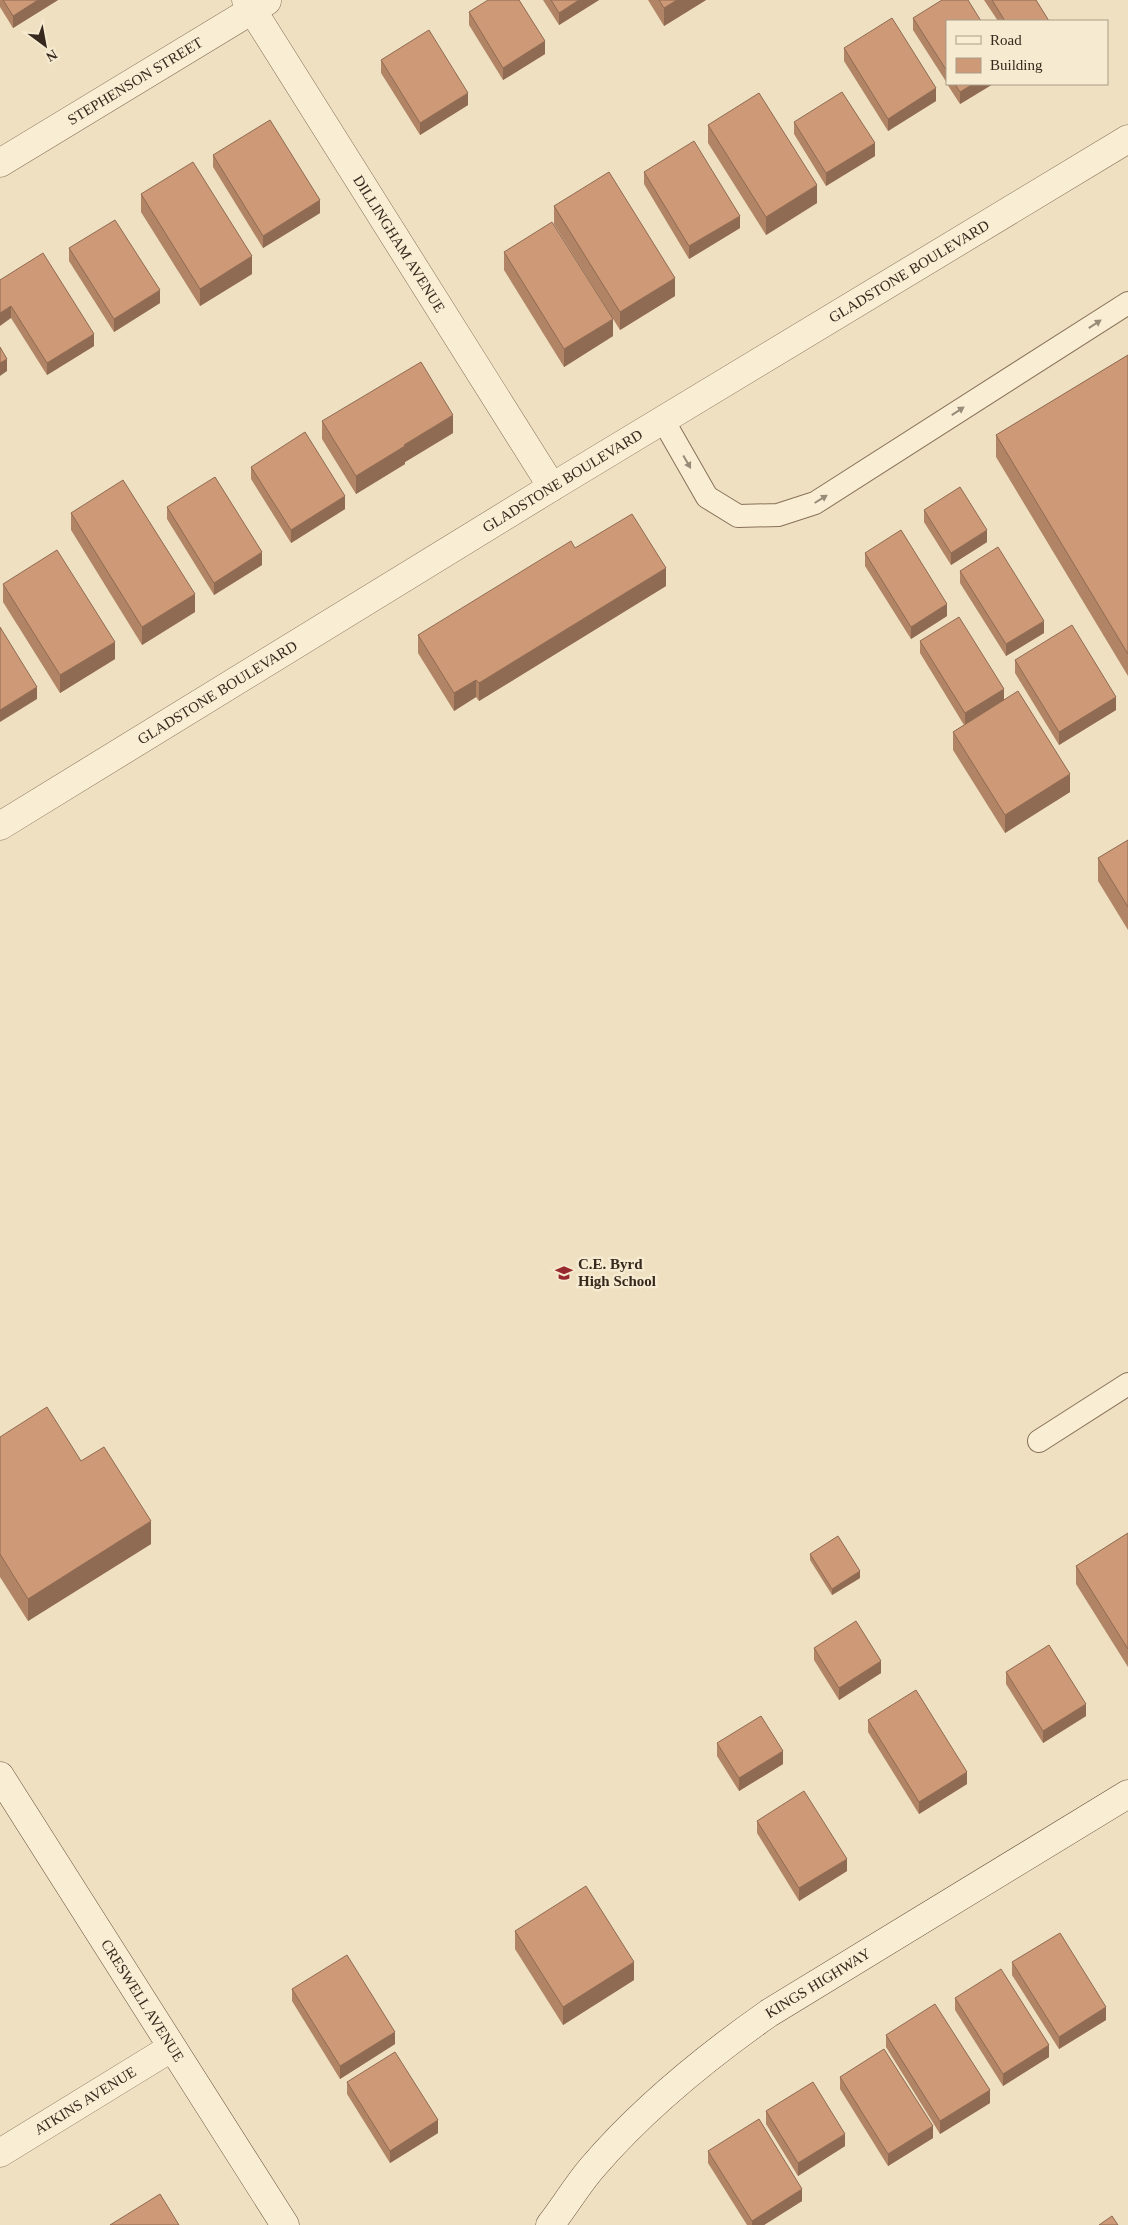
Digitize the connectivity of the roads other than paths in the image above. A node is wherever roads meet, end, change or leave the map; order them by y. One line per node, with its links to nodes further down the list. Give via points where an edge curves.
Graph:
1 (255, 3): 3 (street, STEPHENSON STREET); 6 (street, DILLINGHAM AVENUE)
2 (1128, 139): 5 (street, GLADSTONE BOULEVARD)
3 (0, 163)
4 (1128, 303): 5 (lane, one-way to 4, via 707,497 738,516 778,515 815,503)
5 (663, 420): 6 (street, GLADSTONE BOULEVARD)
6 (552, 487): 7 (street, GLADSTONE BOULEVARD)
7 (0, 826)
8 (1125, 1394): 9 (lane)
9 (1039, 1441)
10 (0, 1776): 12 (street, CRESWELL AVENUE)
11 (1128, 1794): 15 (street, KINGS HIGHWAY, via 769,2013 726,2044 652,2107 598,2162)
12 (171, 2048): 13 (street, ATKINS AVENUE); 14 (street, CRESWELL AVENUE)
13 (0, 2153)
14 (287, 2222)
15 (550, 2225)

